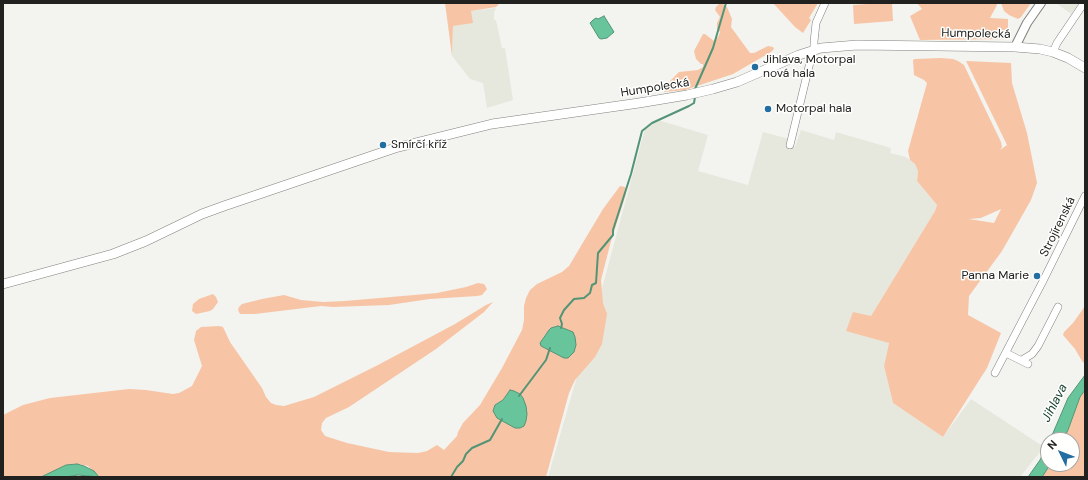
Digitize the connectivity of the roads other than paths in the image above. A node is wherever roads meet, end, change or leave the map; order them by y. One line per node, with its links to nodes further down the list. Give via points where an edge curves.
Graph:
1 (826, 3): 5 (street, via 816,23)
2 (1041, 3): 4 (street)
3 (1084, 3): 6 (street)
4 (1014, 47): 5 (main road, Humpolecká, via 857,45); 6 (main road, Humpolecká)
5 (814, 50): 8 (street); 10 (main road, Humpolecká, via 737,82 695,93 492,124 395,148 202,214 113,254)
6 (1053, 52): 7 (main road, Humpolecká)
7 (1085, 68)
8 (790, 145)
9 (1085, 196): 12 (street, Strojírenská)
10 (3, 284)
11 (1058, 307): 12 (street, via 1038,346 1025,362)
12 (1006, 353): 13 (street, Strojírenská)
13 (995, 373)

